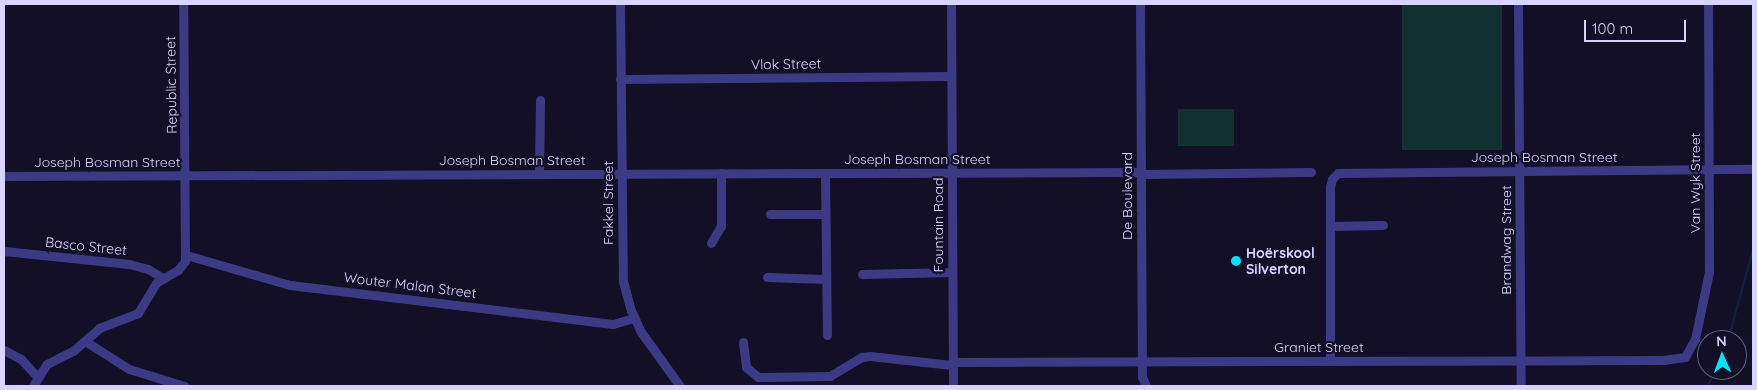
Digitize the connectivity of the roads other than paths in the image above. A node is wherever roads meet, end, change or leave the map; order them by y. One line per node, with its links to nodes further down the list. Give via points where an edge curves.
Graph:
1 (184, 4): 20 (street, Republic Street)
2 (620, 4): 8 (street, Fakkel Street)
3 (951, 4): 7 (street, Fountain Road)
4 (1140, 4): 17 (street, De Boulevard)
5 (1518, 4): 12 (street, Brandwag Street)
6 (1708, 4): 11 (street, Van Wyk Street)
7 (951, 76): 8 (street, Vlok Street); 14 (street, Fountain Road)
8 (620, 79): 19 (street, Fakkel Street)
9 (540, 100): 18 (street)
10 (1753, 169): 11 (street, Joseph Bosman Street)
11 (1709, 170): 12 (street, Joseph Bosman Street); 39 (street, Van Wyk Street, via 1708,281 1696,339)
12 (1520, 171): 25 (street, Joseph Bosman Street, via 1342,172 1331,184); 40 (street, Brandwag Street)
13 (825, 172): 14 (street, Joseph Bosman Street); 16 (street, Joseph Bosman Street); 23 (street)
14 (952, 172): 17 (street, Joseph Bosman Street); 29 (street, Fountain Road)
15 (1311, 172): 17 (street, Joseph Bosman Street)
16 (721, 173): 19 (street, Joseph Bosman Street); 26 (street, via 721,226)
17 (1141, 173): 41 (street, De Boulevard)
18 (540, 174): 19 (street, Joseph Bosman Street); 20 (street, Joseph Bosman Street)
19 (621, 174): 34 (street, Fakkel Street, via 622,275)
20 (185, 175): 21 (street, Joseph Bosman Street); 28 (street, Republic Street)
21 (4, 176)
22 (770, 214): 23 (street)
23 (825, 214): 33 (street)
24 (1383, 225): 25 (street)
25 (1330, 226): 42 (street)
26 (712, 244)
27 (4, 251): 32 (street, Basco Street, via 129,264 148,269)
28 (186, 255): 32 (street, via 181,268); 34 (street, Wouter Malan Street, via 275,282 306,287 613,324)
29 (952, 272): 30 (street); 43 (street, Fountain Road)
30 (862, 274)
31 (767, 277): 33 (street)
32 (163, 278): 36 (street, via 154,286 138,313 129,319 106,324)
33 (825, 279): 35 (street)
34 (634, 318): 46 (street, Fakkel Street, via 649,345)
35 (828, 335)
36 (85, 342): 44 (street, via 47,364); 45 (street, via 129,369)
37 (743, 342): 43 (street, Graniet Street, via 746,367 758,377 830,376 862,357 870,356)
38 (4, 350): 44 (street, via 21,358)
39 (1685, 357): 40 (street, Graniet Street, via 1672,360)
40 (1521, 360): 42 (street, Graniet Street); 49 (street, Brandwag Street)
41 (1142, 361): 42 (street, Graniet Street); 43 (street, Graniet Street); 48 (street, De Boulevard, via 1142,379)
42 (1330, 361)
43 (952, 363): 47 (street, Fountain Road)
44 (35, 382)
45 (184, 386)
46 (680, 386)
47 (953, 386)
48 (1146, 386)
49 (1521, 386)

